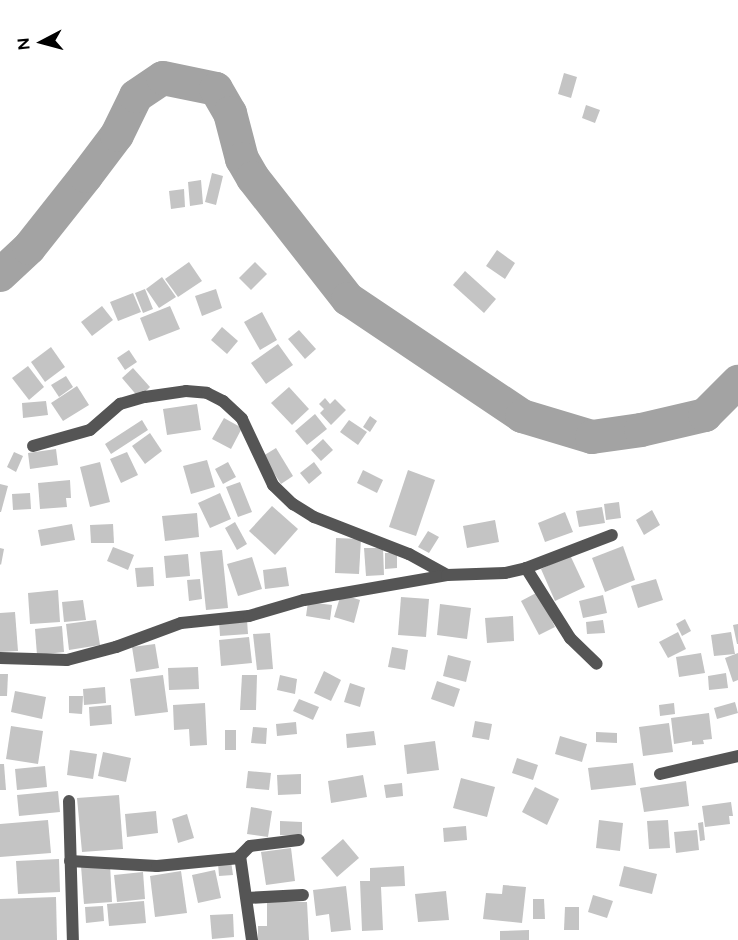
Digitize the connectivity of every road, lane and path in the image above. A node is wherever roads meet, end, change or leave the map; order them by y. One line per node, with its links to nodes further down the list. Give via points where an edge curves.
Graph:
1 (33, 446): 4 (street, via 90,430 120,404 145,397 207,393 223,401 242,419 273,484 293,504 314,517 410,554)
2 (612, 535): 3 (street)
3 (526, 568): 4 (street, via 505,573); 6 (street, via 570,638)
4 (447, 575): 5 (street, via 304,600 249,616 182,623 67,660)
5 (0, 658)
6 (597, 664)
7 (738, 756): 8 (street)
8 (660, 774)
9 (69, 801): 12 (street)
10 (299, 840): 11 (street, via 250,846)
11 (240, 858): 12 (street, via 158,866); 14 (street)
12 (70, 861): 15 (street)
13 (303, 895): 14 (street)
14 (247, 898): 16 (street)
15 (73, 940)
16 (252, 940)

